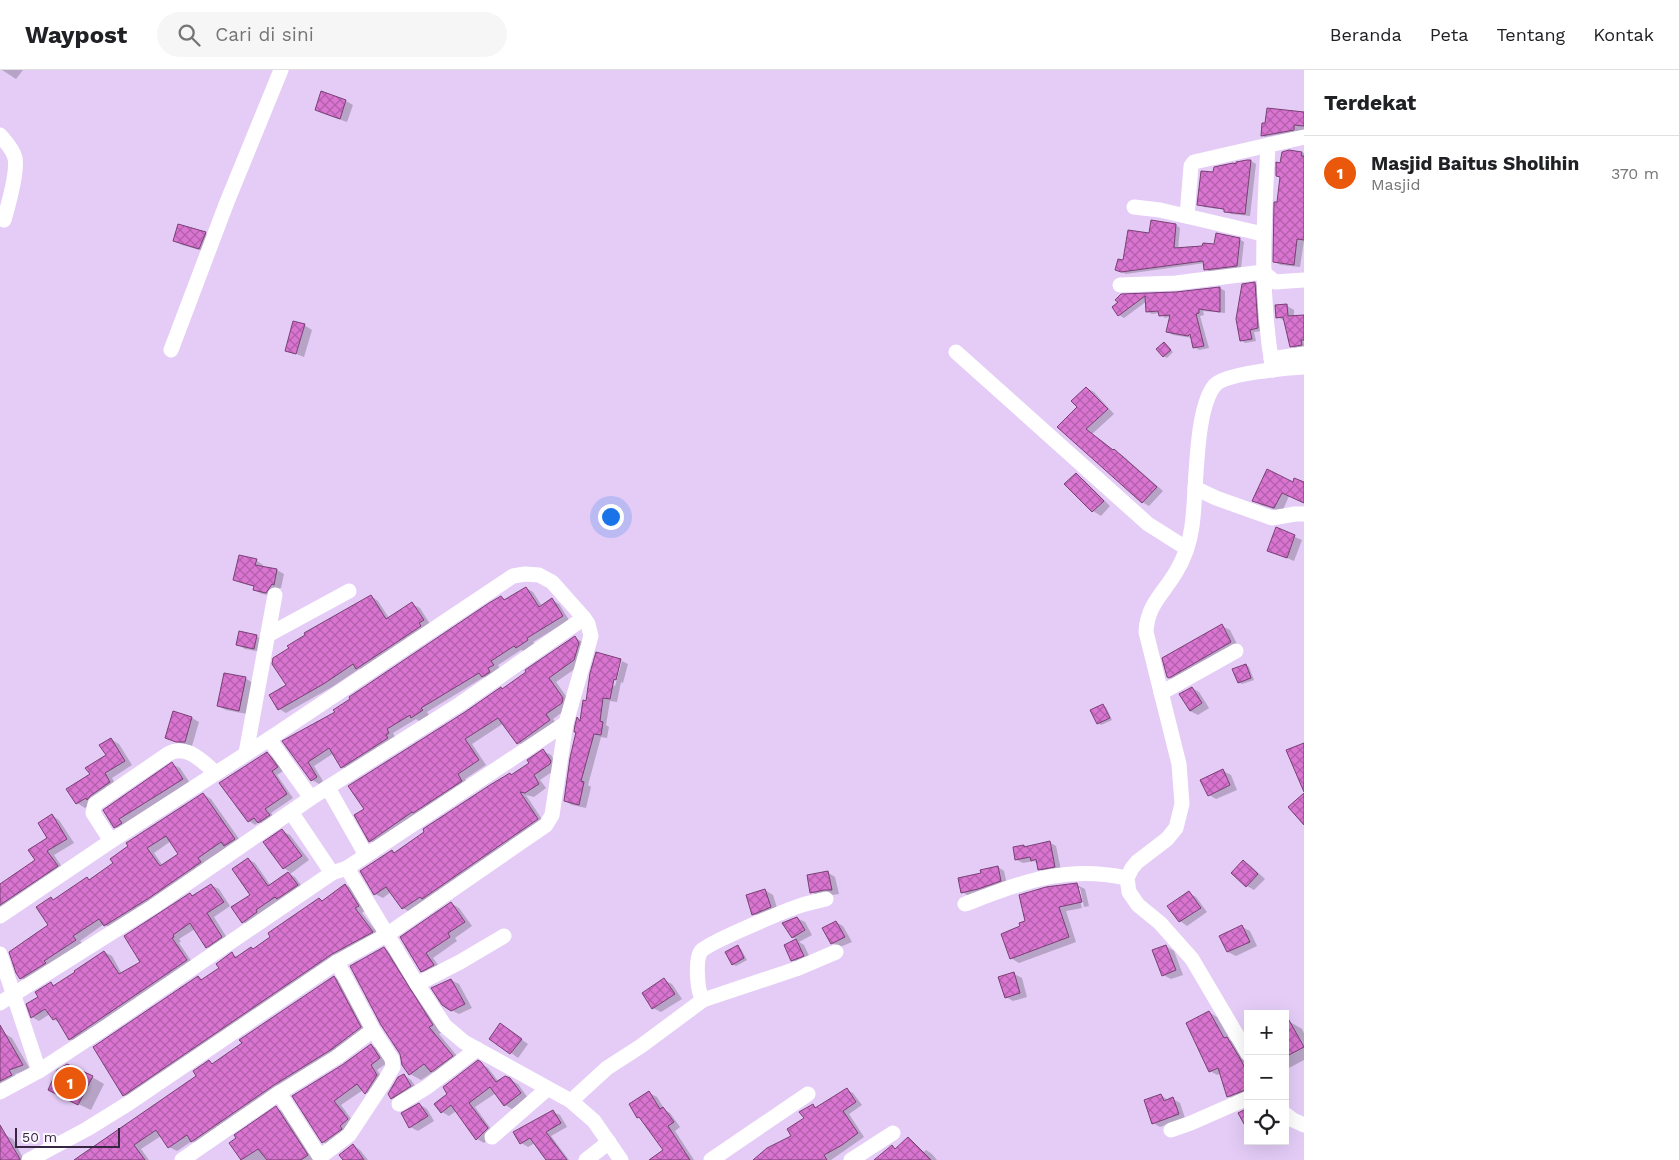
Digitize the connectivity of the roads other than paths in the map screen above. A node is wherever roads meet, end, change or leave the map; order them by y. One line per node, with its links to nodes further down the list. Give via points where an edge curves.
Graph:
1 (281, 70): 12 (street)
2 (0, 135): 7 (street, via 15,158)
3 (1304, 137): 4 (street)
4 (1268, 145): 6 (street, via 1194,162); 8 (street)
5 (1134, 207): 6 (street)
6 (1186, 216): 8 (street)
7 (4, 220)
8 (1263, 234): 9 (street)
9 (1263, 272): 10 (street, via 1275,282); 11 (street); 15 (street)
10 (1304, 280)
11 (1120, 285)
12 (171, 350)
13 (956, 352): 19 (street, via 1148,524)
14 (1304, 354): 15 (street)
15 (1272, 364): 16 (street); 17 (street, via 1223,379 1216,385 1207,400 1202,419)
16 (1304, 367)
17 (1194, 488): 18 (street, via 1272,518); 19 (street, via 1192,527)
18 (1304, 514)
19 (1186, 548): 25 (street, via 1176,572 1152,605 1147,619 1146,632)
20 (349, 591): 23 (street)
21 (276, 595): 23 (street)
22 (584, 618): 26 (street, via 591,636); 27 (street, via 552,582 539,575 513,576); 30 (street, via 460,704)
23 (268, 635): 28 (street)
24 (1236, 651): 25 (street)
25 (1161, 693): 37 (street, via 1179,764 1180,815 1176,828 1167,839 1136,862)
26 (566, 723): 34 (street); 41 (street, via 552,815 546,825)
27 (269, 739): 28 (street); 31 (street)
28 (246, 753): 29 (street)
29 (216, 773): 33 (street); 33 (street, via 184,751 168,754 95,804 93,813)
30 (328, 788): 31 (street); 34 (street)
31 (311, 798): 32 (street)
32 (291, 812): 36 (street); 47 (street, via 154,906)
33 (111, 841): 40 (street)
34 (366, 855): 35 (street)
35 (347, 868): 36 (street); 41 (street)
36 (332, 873): 53 (street)
37 (1127, 878): 39 (street, via 1104,874 1060,874 1019,884); 51 (street, via 1130,892 1138,905 1192,959)
38 (826, 899): 48 (street, via 798,906 704,948 700,954 697,986)
39 (965, 904)
40 (0, 916)
41 (388, 934): 45 (street); 46 (street)
42 (504, 936): 46 (street)
43 (836, 952): 48 (street)
44 (0, 954): 47 (street)
45 (337, 962): 50 (street); 67 (street)
46 (417, 984): 52 (street, via 445,1026)
47 (14, 995): 49 (street); 53 (street)
48 (703, 1000): 59 (street, via 607,1068)
49 (0, 1002)
50 (373, 1030): 56 (street); 68 (street, via 392,1058 393,1067 349,1135)
51 (1244, 1047)
52 (477, 1049): 54 (street, via 522,1072); 60 (street)
53 (40, 1071): 55 (street)
54 (546, 1089): 59 (street); 65 (street)
55 (0, 1092)
56 (279, 1093): 68 (street); 70 (street)
57 (808, 1094): 73 (street)
58 (1244, 1100): 63 (street)
59 (571, 1101): 66 (street, via 594,1121)
60 (400, 1104)
61 (1289, 1117): 62 (street)
62 (1304, 1125)
63 (1171, 1130)
64 (893, 1133): 74 (street)
65 (492, 1137)
66 (609, 1142): 71 (street); 72 (street)
67 (48, 1155): 69 (street)
68 (318, 1158)
69 (29, 1160)
70 (182, 1160)
71 (586, 1160)
72 (621, 1160)
73 (711, 1160)
74 (851, 1160)

